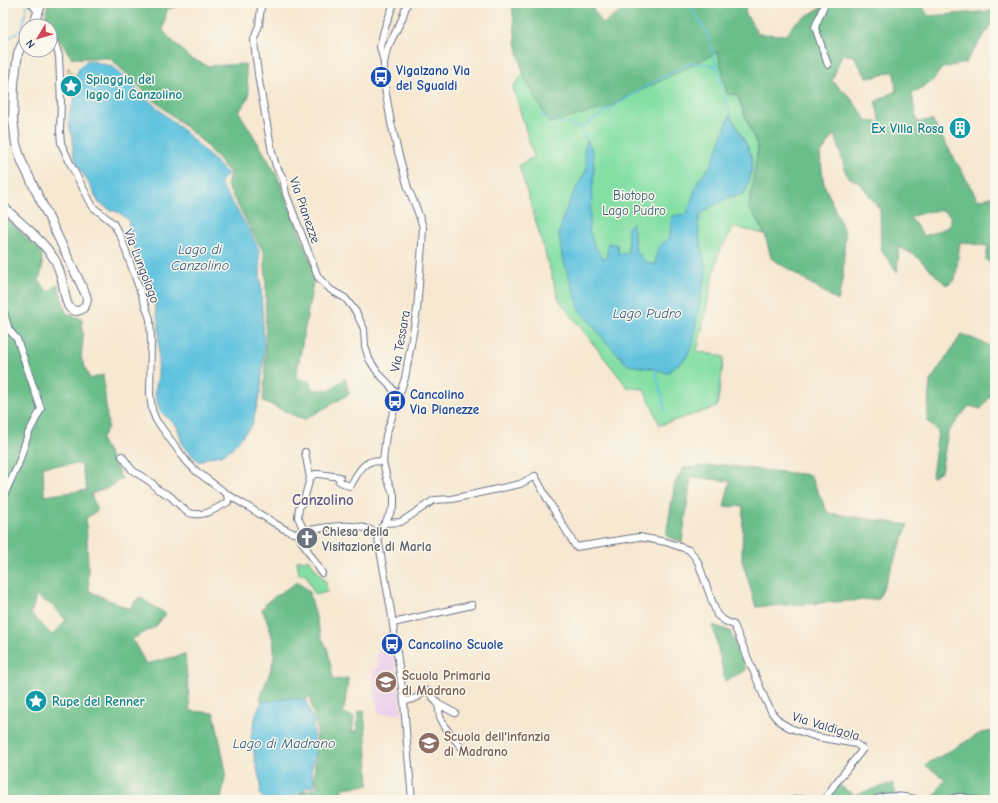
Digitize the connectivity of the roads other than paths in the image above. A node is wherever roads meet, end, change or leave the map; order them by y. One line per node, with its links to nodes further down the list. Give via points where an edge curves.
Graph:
1 (31, 3): 7 (street)
2 (42, 3): 8 (main road)
3 (260, 3): 15 (street, Via Pianezze, via 259,25 254,39 255,51 276,166 283,178 286,194 318,277 331,290 345,298 356,312 364,329 369,359)
4 (394, 3): 11 (street, via 380,47)
5 (407, 3): 11 (street, via 387,49)
6 (825, 3): 12 (street, via 815,26)
7 (35, 18)
8 (35, 18)
9 (18, 53): 13 (main road, via 13,119 16,144 22,162 88,299 85,307 77,311 69,307 52,255)
10 (58, 53): 20 (street, Via Lungolago, via 62,143 93,206 112,223 121,237 150,319 152,410 156,420 187,462)
11 (384, 63): 15 (street, Via Tessara, via 384,82 391,123 408,188 423,227 416,310 405,378)
12 (828, 65)
13 (3, 206)
14 (3, 309): 21 (street, via 9,330 17,339 41,409 28,434 18,465)
15 (398, 398): 18 (street, Via Tessara, via 386,435)
16 (305, 452): 19 (street)
17 (122, 456): 20 (street, via 132,470 170,496 187,512 209,513 228,502)
18 (383, 462): 19 (street, via 372,461 366,464 349,486 339,481 340,477 316,474); 22 (street, Via Tessara, via 394,495 394,506)
19 (310, 478): 23 (street, via 299,508 298,517)
20 (227, 494): 23 (street, Via Lungolago, via 284,529 292,533)
21 (3, 497)
22 (385, 523): 24 (street, Via Tessara); 35 (street, Via Valdigola, via 401,522 434,500 452,499 520,484 535,476 576,547 639,538 666,542 689,550 698,562 717,615 734,625 772,714 790,728 817,737 856,744 863,749)
23 (302, 532): 24 (street, via 351,525); 25 (street, via 301,540)
24 (377, 533): 27 (street)
25 (322, 573)
26 (472, 605): 27 (street)
27 (393, 623): 28 (street)
28 (404, 702): 29 (street, via 427,691); 32 (street)
29 (438, 704): 30 (street); 31 (street, via 440,718)
30 (454, 713)
31 (460, 746)
32 (412, 800)
33 (794, 800): 34 (street)
34 (805, 800)
35 (824, 800)
36 (874, 800): 37 (street, via 882,797 907,797)
37 (919, 800)
38 (944, 800): 39 (street, via 960,797)
39 (977, 800)

